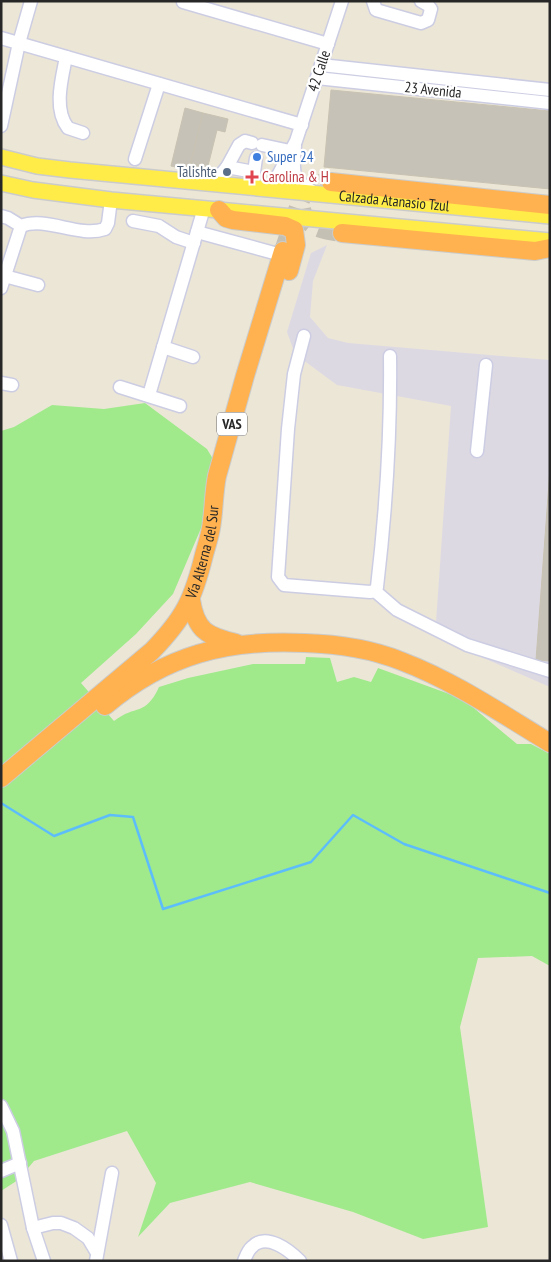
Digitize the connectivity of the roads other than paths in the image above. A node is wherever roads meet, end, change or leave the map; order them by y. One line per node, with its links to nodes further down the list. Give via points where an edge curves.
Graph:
1 (31, 1): 7 (street)
2 (342, 1): 8 (street, 42 Calle)
3 (373, 1): 4 (street, via 376,10 421,23 428,20 431,9)
4 (421, 1)
5 (183, 2): 8 (street)
6 (1, 38): 7 (street)
7 (19, 43): 9 (street); 17 (street)
8 (328, 44): 10 (street, 42 Calle)
9 (66, 57): 13 (street); 19 (street, via 61,115 68,128)
10 (321, 65): 11 (street, 23 Avenida); 12 (street, 42 Calle)
11 (362, 76): 12 (street, 23 Avenida); 15 (street, 23 Avenida)
12 (317, 78): 18 (street, 42 Calle)
13 (159, 84): 18 (street); 23 (street)
14 (550, 90): 15 (street, 23 Avenida)
15 (516, 93): 16 (street, 23 Avenida)
16 (550, 103)
17 (1, 126)
18 (302, 126): 20 (street, 42 Calle)
19 (83, 133)
20 (293, 146): 24 (street, via 245,141 239,145); 30 (street, 42 Calle, via 275,181); 31 (street, 42 Calle, via 295,177)
21 (1, 157): 28 (main road, Calzada Atanasio Tzul, via 37,166)
22 (256, 158): 25 (street)
23 (135, 159)
24 (227, 168): 25 (street); 28 (street)
25 (254, 172): 29 (street)
26 (331, 182): 33 (highway)
27 (1, 183): 32 (main road, Calzada Atanasio Tzul)
28 (214, 183): 29 (main road, Calzada Atanasio Tzul)
29 (252, 187): 30 (main road, Calzada Atanasio Tzul)
30 (267, 189): 31 (main road, Calzada Atanasio Tzul)
31 (316, 194): 36 (main road, Calzada Atanasio Tzul)
32 (110, 200): 34 (main road, Calzada Atanasio Tzul); 38 (street, via 105,229 85,230 30,222)
33 (550, 205)
34 (211, 209): 40 (street); 41 (main road, Calzada Atanasio Tzul); 55 (highway, via 233,220 290,227 294,230 296,245)
35 (1, 216): 38 (street)
36 (550, 216)
37 (133, 221): 40 (street, via 159,226 176,237)
38 (21, 226): 44 (street)
39 (342, 232): 42 (highway, via 535,251)
40 (195, 238): 43 (street); 47 (street)
41 (550, 241)
42 (550, 248)
43 (279, 252): 55 (highway, Vía Alterna del Sur / VAS, via 217,476)
44 (2, 279): 45 (street)
45 (38, 285)
46 (304, 336): 56 (street, via 294,374 288,429 278,577 284,585)
47 (163, 347): 49 (street); 52 (street)
48 (390, 356): 56 (street, via 391,418 384,534)
49 (193, 357)
50 (486, 365): 54 (street)
51 (120, 387): 52 (street)
52 (149, 395): 53 (street)
53 (180, 406)
54 (477, 451)
55 (212, 522): 57 (highway, Vía Alterna del Sur / VAS)
56 (375, 591): 59 (street, via 397,610 467,645)
57 (191, 600): 58 (highway, via 194,617 205,632); 60 (highway, Vía Alterna del Sur / VAS, via 171,632)
58 (240, 644): 60 (highway, Vía Alterna del Sur / VAS, via 189,656); 61 (highway, Vía Alterna del Sur / VAS, via 322,644 400,660 456,686)
59 (550, 671)
60 (109, 695): 62 (highway, Vía Alterna del Sur / VAS); 63 (highway, Vía Alterna del Sur / VAS)
61 (550, 743)
62 (1, 778)
63 (1, 793)
64 (1, 1106): 65 (street, via 13,1131)
65 (20, 1163): 66 (street); 69 (street)
66 (1, 1171)
67 (112, 1173): 70 (street)
68 (1, 1225): 71 (street)
69 (33, 1228): 70 (street, via 53,1222 74,1228 88,1238); 72 (street)
70 (97, 1257)
71 (11, 1261)
72 (44, 1261)
73 (244, 1261): 74 (street, via 252,1246 265,1241 276,1243)
74 (300, 1261)

